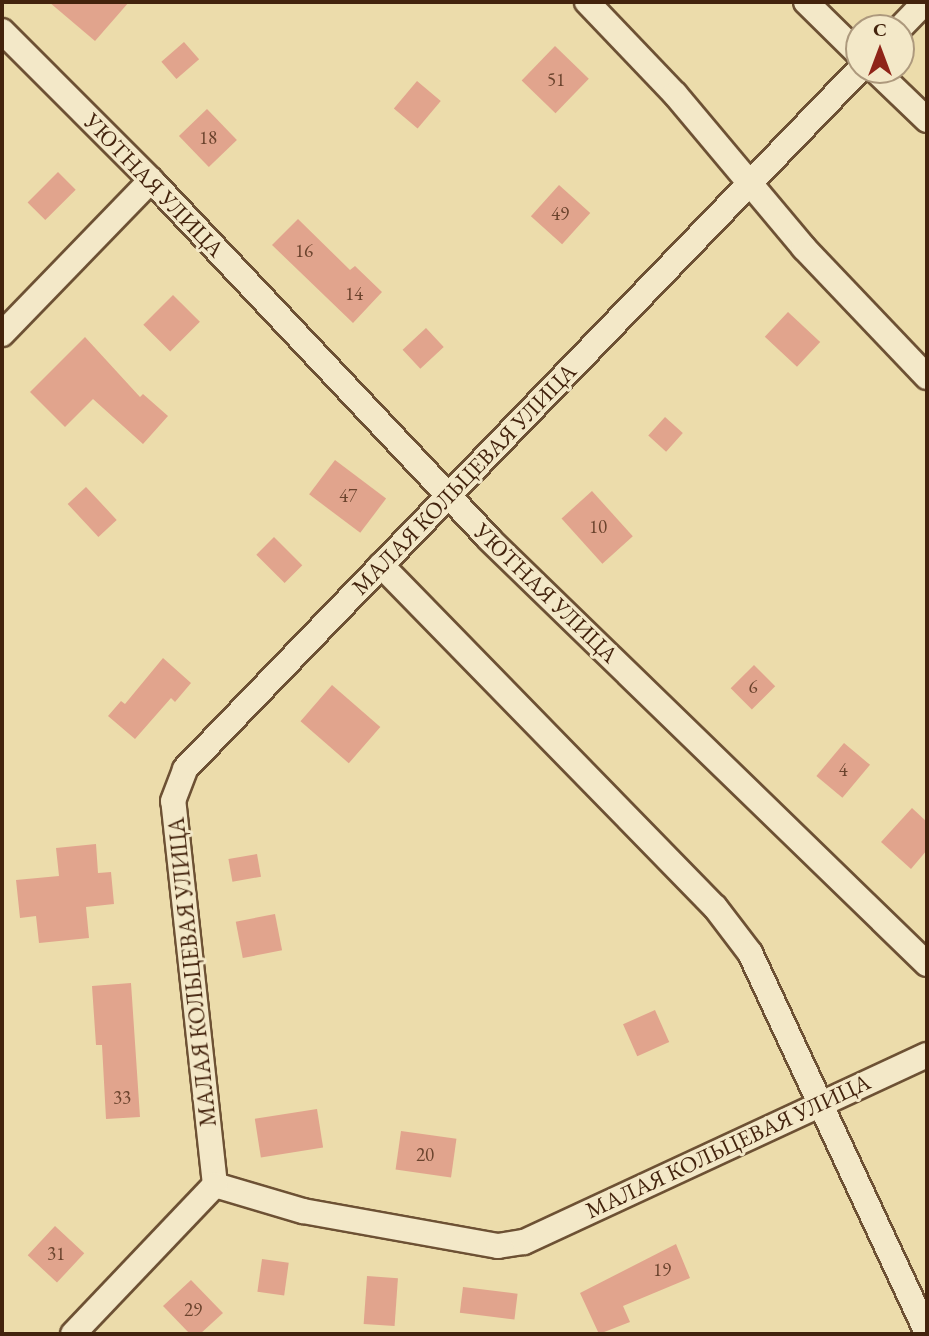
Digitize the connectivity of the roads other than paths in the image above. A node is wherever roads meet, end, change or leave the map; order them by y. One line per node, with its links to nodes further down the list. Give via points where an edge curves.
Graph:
1 (587, 2): 9 (street, via 675,93)
2 (806, 2): 4 (street)
3 (2, 31): 8 (street, УЮТНАЯ УЛИЦА)
4 (845, 40)
5 (846, 84): 9 (street, МАЛАЯ КОЛЬЦЕВАЯ УЛИЦА)
6 (890, 84): 7 (street)
7 (927, 120)
8 (151, 180): 10 (street); 12 (street, УЮТНАЯ УЛИЦА)
9 (748, 186): 11 (street); 12 (street, МАЛАЯ КОЛЬЦЕВАЯ УЛИЦА)
10 (2, 334)
11 (927, 377)
12 (448, 494): 13 (street, МАЛАЯ КОЛЬЦЕВАЯ УЛИЦА); 14 (street, УЮТНАЯ УЛИЦА)
13 (382, 565): 16 (street, via 715,907 750,953); 17 (street, МАЛАЯ КОЛЬЦЕВАЯ УЛИЦА, via 185,769 173,801)
14 (927, 964)
15 (927, 1055): 16 (street, МАЛАЯ КОЛЬЦЕВАЯ УЛИЦА)
16 (816, 1103): 17 (street, МАЛАЯ КОЛЬЦЕВАЯ УЛИЦА, via 524,1242 498,1246 303,1211); 18 (street)
17 (215, 1185): 19 (street)
18 (927, 1332)
19 (73, 1334)

